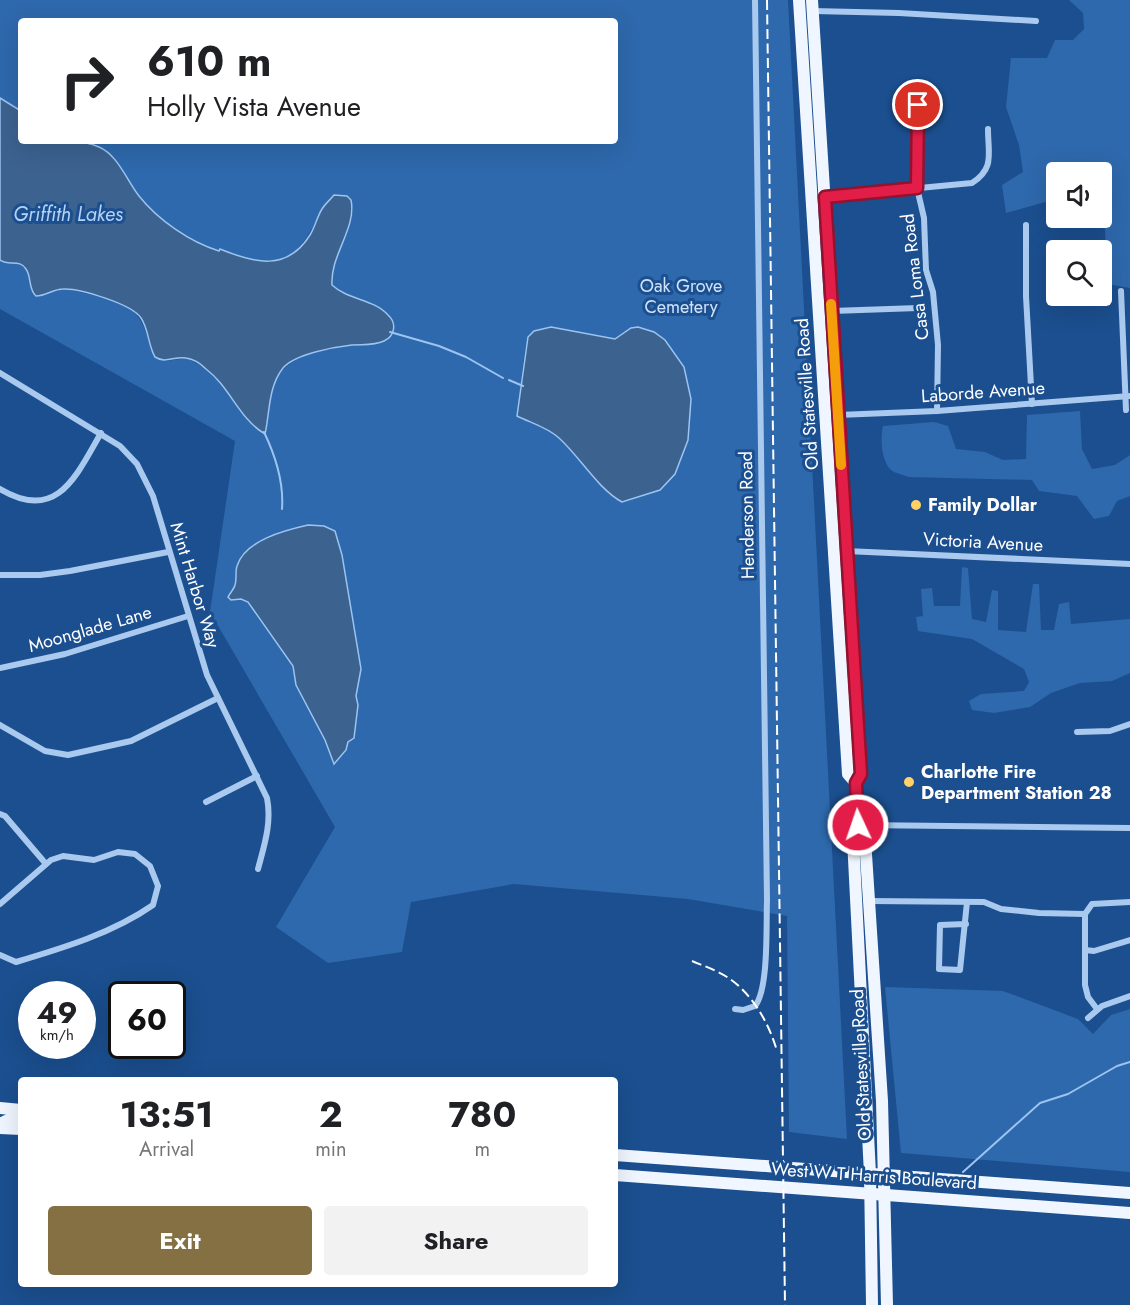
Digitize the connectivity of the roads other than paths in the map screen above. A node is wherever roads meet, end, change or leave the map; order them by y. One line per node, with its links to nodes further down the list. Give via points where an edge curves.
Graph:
1 (755, 0): 48 (street, Henderson Road, via 767,892 761,996 755,1006)
2 (799, 0): 21 (main road, Old Statesville Road)
3 (812, 6): 4 (street); 8 (main road, Old Statesville Road)
4 (1036, 21)
5 (918, 105): 7 (street, Casa Loma Road)
6 (988, 129): 7 (street, via 988,169 981,177 972,183)
7 (917, 188): 8 (street); 17 (street, Casa Loma Road, via 938,345)
8 (825, 197): 12 (main road, Old Statesville Road)
9 (1026, 225): 15 (street)
10 (1121, 291): 14 (street)
11 (918, 308): 12 (street)
12 (832, 311): 18 (main road, Old Statesville Road)
13 (0, 373): 19 (street, Mint Harbor Way)
14 (1127, 397): 15 (street, Laborde Avenue); 16 (street)
15 (1032, 404): 17 (street, Laborde Avenue)
16 (1126, 410)
17 (937, 411): 18 (street, Laborde Avenue)
18 (838, 415): 21 (main road, Old Statesville Road)
19 (101, 433): 20 (street, via 71,483 57,495 29,501); 22 (street, Mint Harbor Way, via 125,450 141,471 153,496)
20 (0, 489)
21 (840, 551): 23 (street, Victoria Avenue); 34 (main road, Old Statesville Road, via 861,774 856,783)
22 (168, 552): 24 (street, via 70,571); 25 (street, Mint Harbor Way)
23 (1130, 564)
24 (0, 575)
25 (188, 616): 26 (street, Moonglade Lane, via 64,654); 27 (street, Mint Harbor Way, via 202,663)
26 (0, 668)
27 (218, 698): 29 (street, via 131,741 68,755 45,751); 31 (street, Mint Harbor Way)
28 (1130, 724): 30 (street, via 1110,731)
29 (0, 725)
30 (1077, 732)
31 (257, 776): 32 (street); 37 (street, Mint Harbor Way, via 269,813)
32 (206, 802)
33 (0, 814): 36 (street)
34 (858, 825): 35 (street); 38 (main road, Old Statesville Road, via 865,839); 57 (main road, Old Statesville Road, via 853,839)
35 (1130, 828)
36 (46, 864): 41 (street); 46 (street, via 63,856 94,860 118,852 135,854 150,866 158,886 153,905 133,919 45,953 16,962)
37 (258, 869)
38 (869, 901): 39 (street); 59 (main road, Old Statesville Road)
39 (967, 902): 42 (street, via 984,902 1001,909); 43 (street)
40 (1130, 902): 42 (street, via 1092,904)
41 (0, 903)
42 (1085, 914): 45 (street)
43 (966, 924): 43 (street, via 960,970 939,969 940,925)
44 (1130, 940): 45 (street)
45 (1085, 950): 49 (street, via 1085,985)
46 (0, 955)
47 (1130, 996): 49 (street)
48 (735, 1009)
49 (1097, 1009): 50 (street)
50 (1088, 1018)
51 (2, 1110): 52 (main road)
52 (18, 1110)
53 (18, 1119): 54 (main road)
54 (0, 1126): 55 (main road)
55 (18, 1129)
56 (618, 1155): 57 (main road, West W T Harris Boulevard)
57 (870, 1174): 59 (main road, West W T Harris Boulevard); 61 (main road, Old Statesville Road)
58 (618, 1175): 61 (main road, West W T Harris Boulevard)
59 (884, 1175): 60 (main road, West W T Harris Boulevard); 62 (main road, Old Statesville Road)
60 (1130, 1193)
61 (870, 1194): 62 (main road, West W T Harris Boulevard); 64 (main road, Old Statesville Road)
62 (885, 1196): 63 (main road, West W T Harris Boulevard); 65 (main road, Old Statesville Road)
63 (1130, 1213)
64 (874, 1305)
65 (887, 1305)

